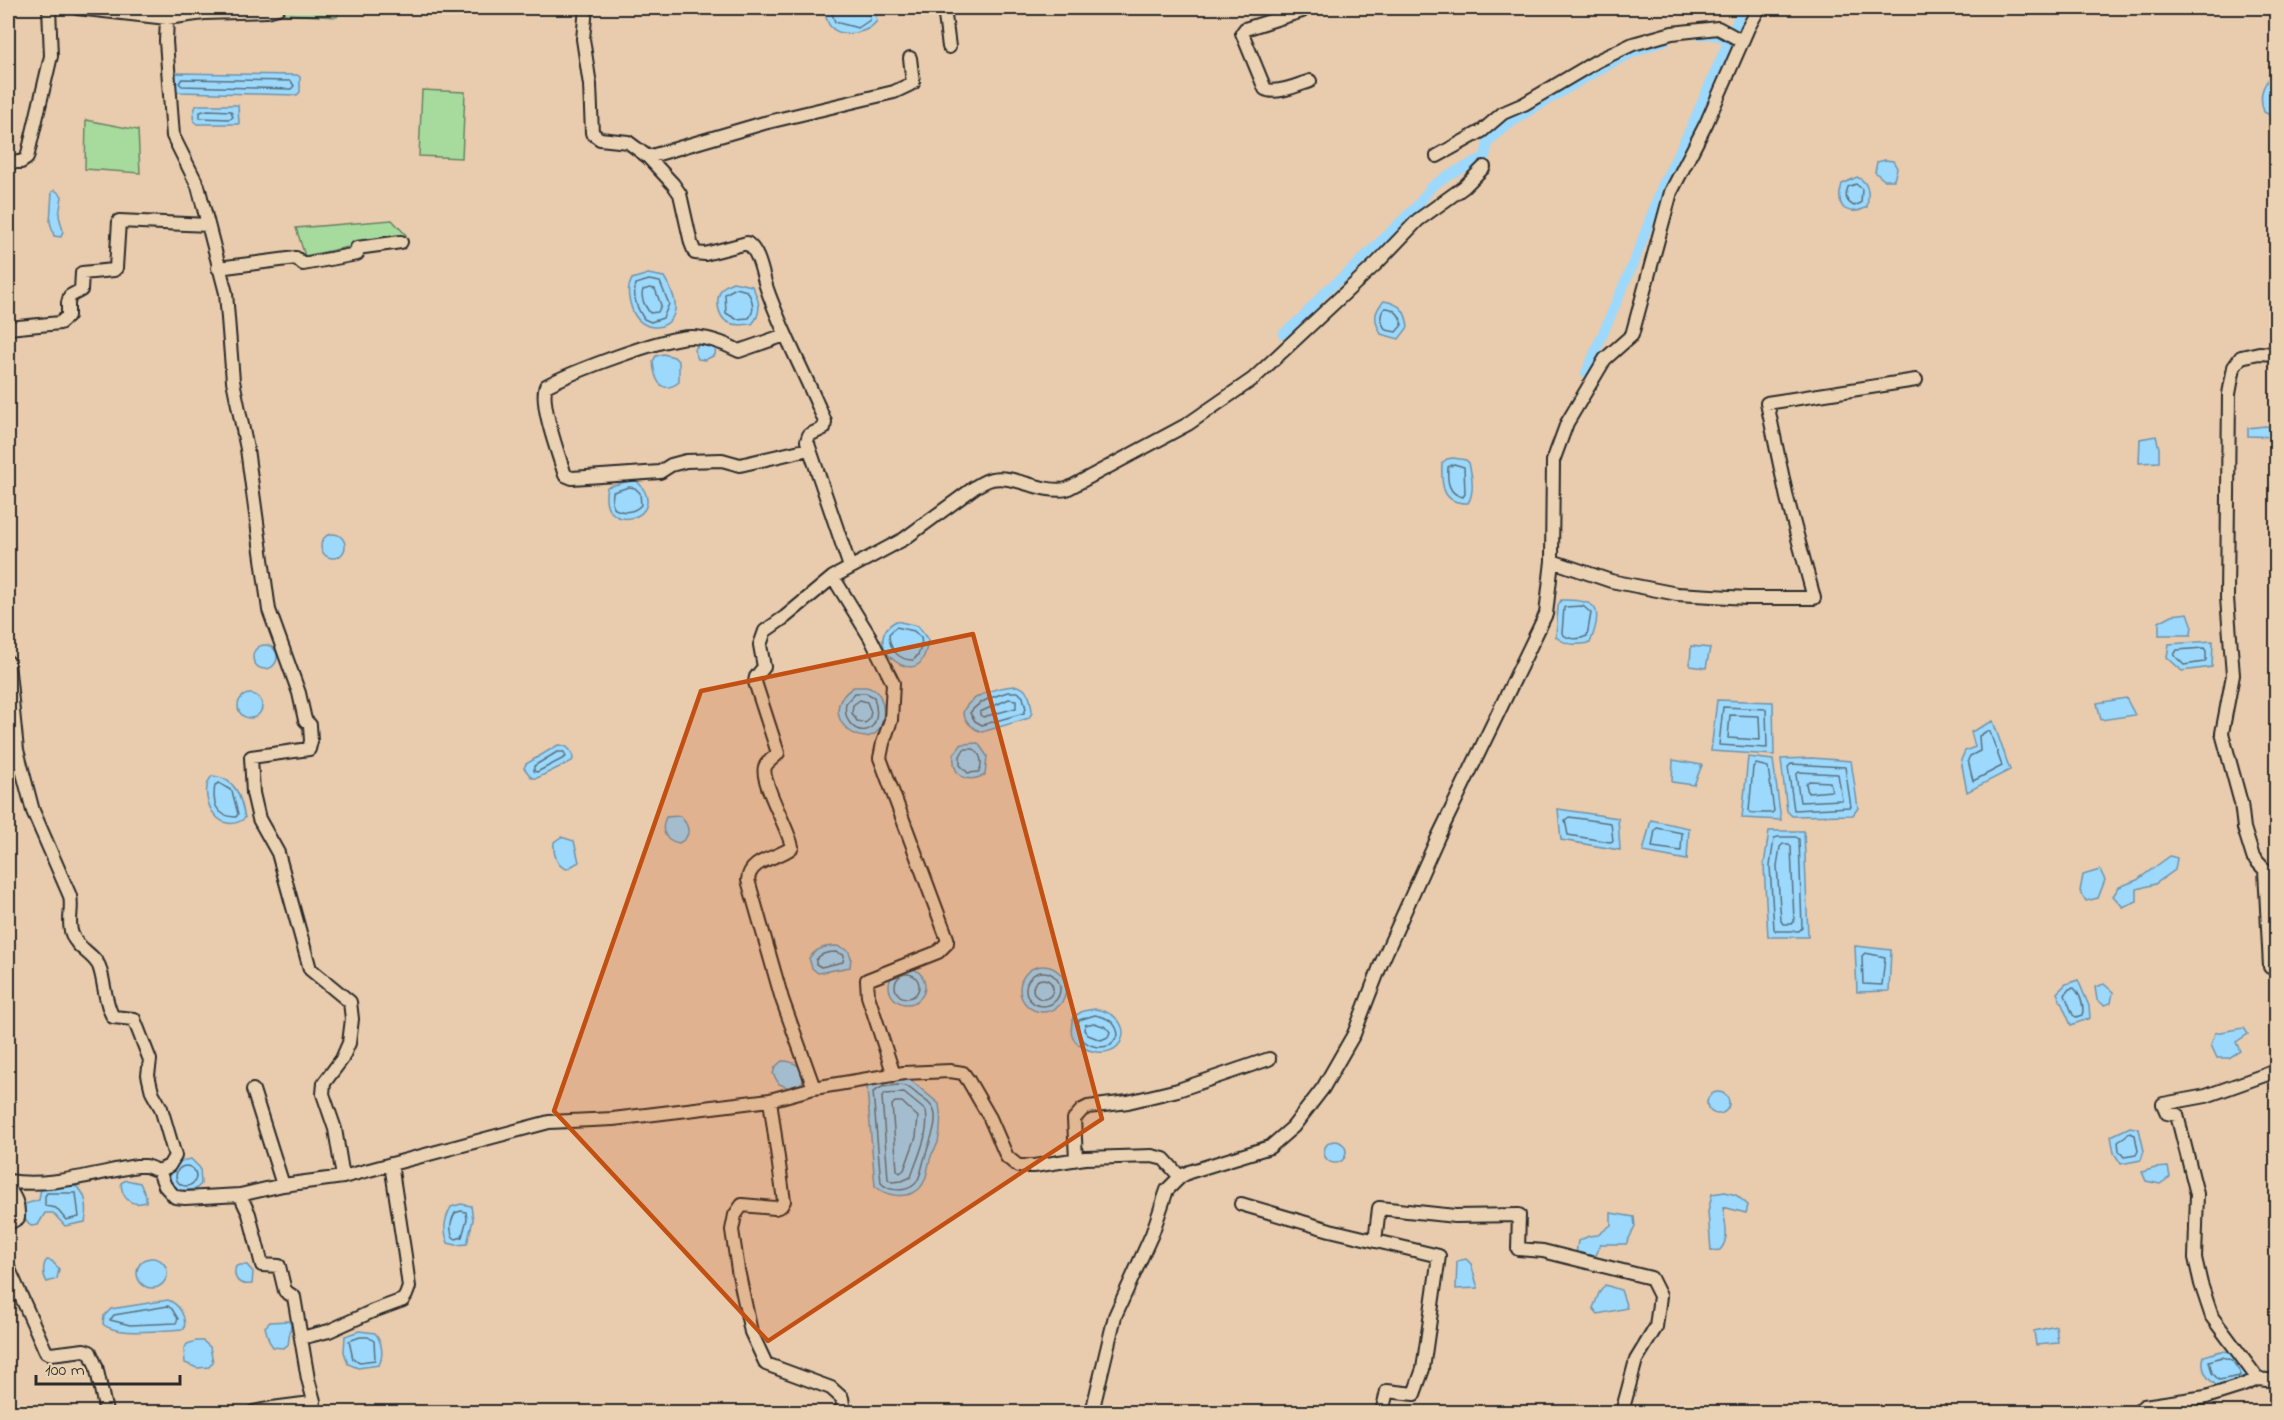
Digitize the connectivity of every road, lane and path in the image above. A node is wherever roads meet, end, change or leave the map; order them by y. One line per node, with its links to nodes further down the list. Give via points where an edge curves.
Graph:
1 (49, 8): 15 (street, via 51,56 27,158)
2 (77, 8): 8 (street)
3 (278, 8): 8 (street)
4 (586, 8): 14 (street, via 583,39 592,134 600,139 628,142)
5 (944, 8): 10 (street)
6 (1304, 8): 12 (street, via 1245,29 1242,35 1264,89 1276,91)
7 (1759, 8): 9 (street)
8 (170, 14): 17 (street, via 166,41 173,136 198,186)
9 (1742, 41): 13 (street, via 1719,28 1672,33 1633,44 1503,113); 25 (street, via 1671,192 1632,335 1605,359 1567,423 1553,461)
10 (949, 47)
11 (910, 58): 14 (street, via 913,83 894,92 775,120)
12 (1310, 81)
13 (1437, 156)
14 (648, 157): 21 (street, via 681,194 695,253 750,245)
15 (8, 162)
16 (1484, 167): 26 (street, via 1464,187 1418,220 1253,379 1188,424 1067,489 1051,490 1000,478 987,481 904,539)
17 (208, 225): 19 (street); 20 (street, via 119,221 117,268 82,273 81,290 70,296 66,318)
18 (401, 242): 19 (street, via 357,248 357,254 303,264 296,258)
19 (218, 268): 41 (street, via 228,304 233,381 247,449 269,610 305,720 310,725 309,749 251,757 253,793 259,819 278,852 310,969 350,1002 349,1042 324,1083 322,1094 334,1129)
20 (8, 328)
21 (785, 335): 24 (street, via 825,422 824,428 809,435); 24 (street, via 740,351 702,337 661,343 546,386 547,411 565,475 572,478 660,472 686,461 722,460 740,465)
22 (2277, 354): 29 (street, via 2241,357 2234,367 2229,394 2227,598 2232,675 2222,733 2253,856)
23 (1916, 380): 25 (street, via 1767,403 1814,598 1677,594 1611,581)
24 (809, 449): 26 (street)
25 (1552, 561): 40 (street, via 1546,614 1438,837 1354,1034 1323,1088 1293,1127 1270,1147)
26 (850, 567): 27 (street)
27 (833, 577): 33 (street, via 893,683 891,720 880,758 947,938 938,952 867,980 868,996); 34 (street, via 765,631 760,645 764,668 755,680 778,753 764,768 767,784 792,847 755,865 748,880 782,999)
28 (8, 662): 39 (street, via 17,750 33,811 73,906 71,933 83,952 98,965 113,1017 134,1019 150,1060 152,1092 161,1108 175,1156 169,1166)
29 (2271, 869): 30 (street, via 2270,967)
30 (2277, 967)
31 (1269, 1059): 37 (street, via 1178,1090 1082,1110 1074,1119)
32 (2277, 1071): 51 (street, via 2206,1096 2163,1104 2167,1113 2176,1115 2197,1194 2195,1258 2212,1317)
33 (894, 1075): 34 (street); 37 (street, via 936,1071 963,1074 973,1086 1007,1157 1018,1166)
34 (814, 1089): 36 (street)
35 (253, 1090): 43 (street)
36 (770, 1100): 38 (street, via 613,1119 549,1122); 55 (street, via 784,1201 775,1208 742,1205 732,1230 751,1332 766,1364 831,1388 842,1398)
37 (1076, 1159): 40 (street, via 1152,1156 1164,1158)
38 (391, 1164): 41 (street); 50 (street, via 409,1287 406,1295 403,1300 329,1332)
39 (159, 1171): 42 (street, via 137,1166 59,1180); 45 (street, via 165,1186 176,1197)
40 (1177, 1173): 56 (street, via 1115,1316)
41 (343, 1177): 43 (street)
42 (8, 1181)
43 (283, 1185): 45 (street)
44 (8, 1187): 47 (street, via 16,1198 18,1212 16,1220)
45 (240, 1194): 50 (street, via 262,1266 279,1266 285,1292 294,1297)
46 (1241, 1204): 48 (street)
47 (8, 1224)
48 (1375, 1242): 57 (street, via 1438,1256 1420,1378 1414,1394 1387,1391); 58 (street, via 1379,1208 1455,1216 1519,1215 1518,1249 1543,1251 1651,1278 1660,1296 1656,1327 1636,1360)
49 (8, 1267): 53 (street, via 46,1352 90,1352)
50 (301, 1338): 54 (street, via 314,1402)
51 (2258, 1379): 52 (street); 59 (street, via 2206,1397 2144,1406)
52 (2277, 1381)
53 (106, 1413)
54 (253, 1413)
55 (844, 1413)
56 (1092, 1413)
57 (1382, 1413)
58 (1622, 1413)
59 (2138, 1413)

